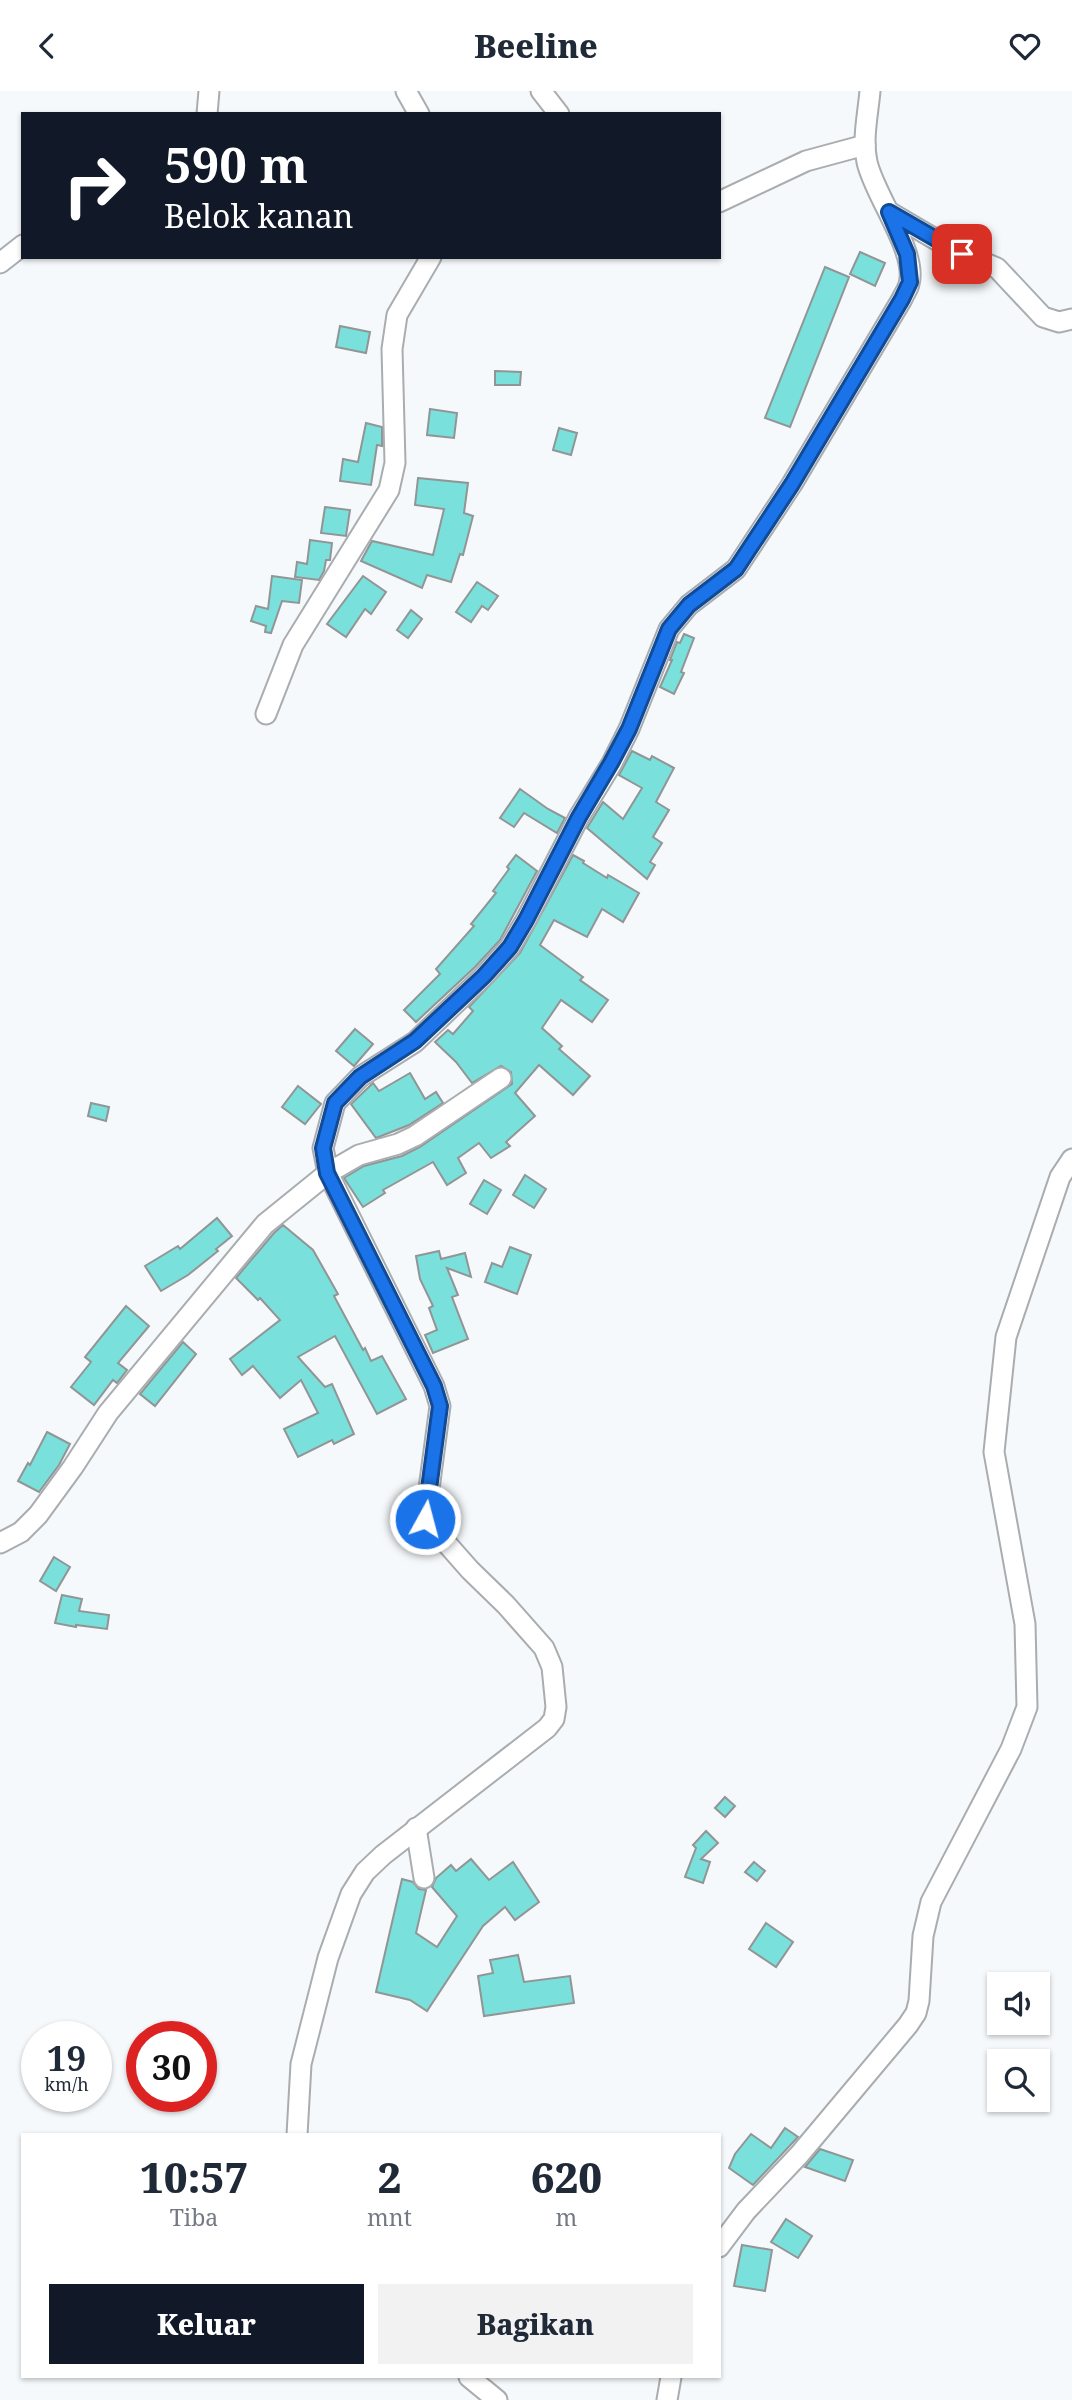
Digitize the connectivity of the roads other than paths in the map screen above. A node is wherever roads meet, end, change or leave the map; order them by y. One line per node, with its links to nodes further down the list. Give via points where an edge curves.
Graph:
1 (209, 91): 5 (street)
2 (406, 91): 6 (street)
3 (541, 91): 7 (street)
4 (870, 91): 8 (street)
5 (207, 112)
6 (418, 112)
7 (557, 112)
8 (865, 145): 9 (street, via 806,160); 10 (street, via 872,178)
9 (721, 201)
10 (889, 212): 14 (street, via 952,249 997,268 1043,317 1059,322); 18 (street, via 907,254 910,282 902,299 744,558 689,605 669,629 629,729 510,947 415,1041 360,1077 335,1103 323,1148)
11 (21, 247): 13 (street)
12 (430, 259): 15 (street, via 397,315 394,331 395,463 389,490 293,645)
13 (0, 263)
14 (1072, 319)
15 (266, 714)
16 (501, 1078): 18 (street, via 415,1136 359,1155)
17 (1072, 1159): 23 (street, via 1060,1177 1006,1337 995,1452 1026,1624 1027,1707 1012,1749 932,1902 923,1936 916,2013)
18 (327, 1173): 19 (street, via 265,1224 108,1413 38,1515 21,1532); 20 (street, via 440,1406 425,1519 544,1648 552,1667 556,1707 547,1728)
19 (0, 1543)
20 (416, 1828): 21 (street); 22 (street, via 365,1872 351,1894 328,1958 301,2064)
21 (424, 1878)
22 (297, 2133)
23 (721, 2244)
24 (470, 2378): 26 (street)
25 (671, 2378): 27 (street)
26 (497, 2400)
27 (667, 2400)

